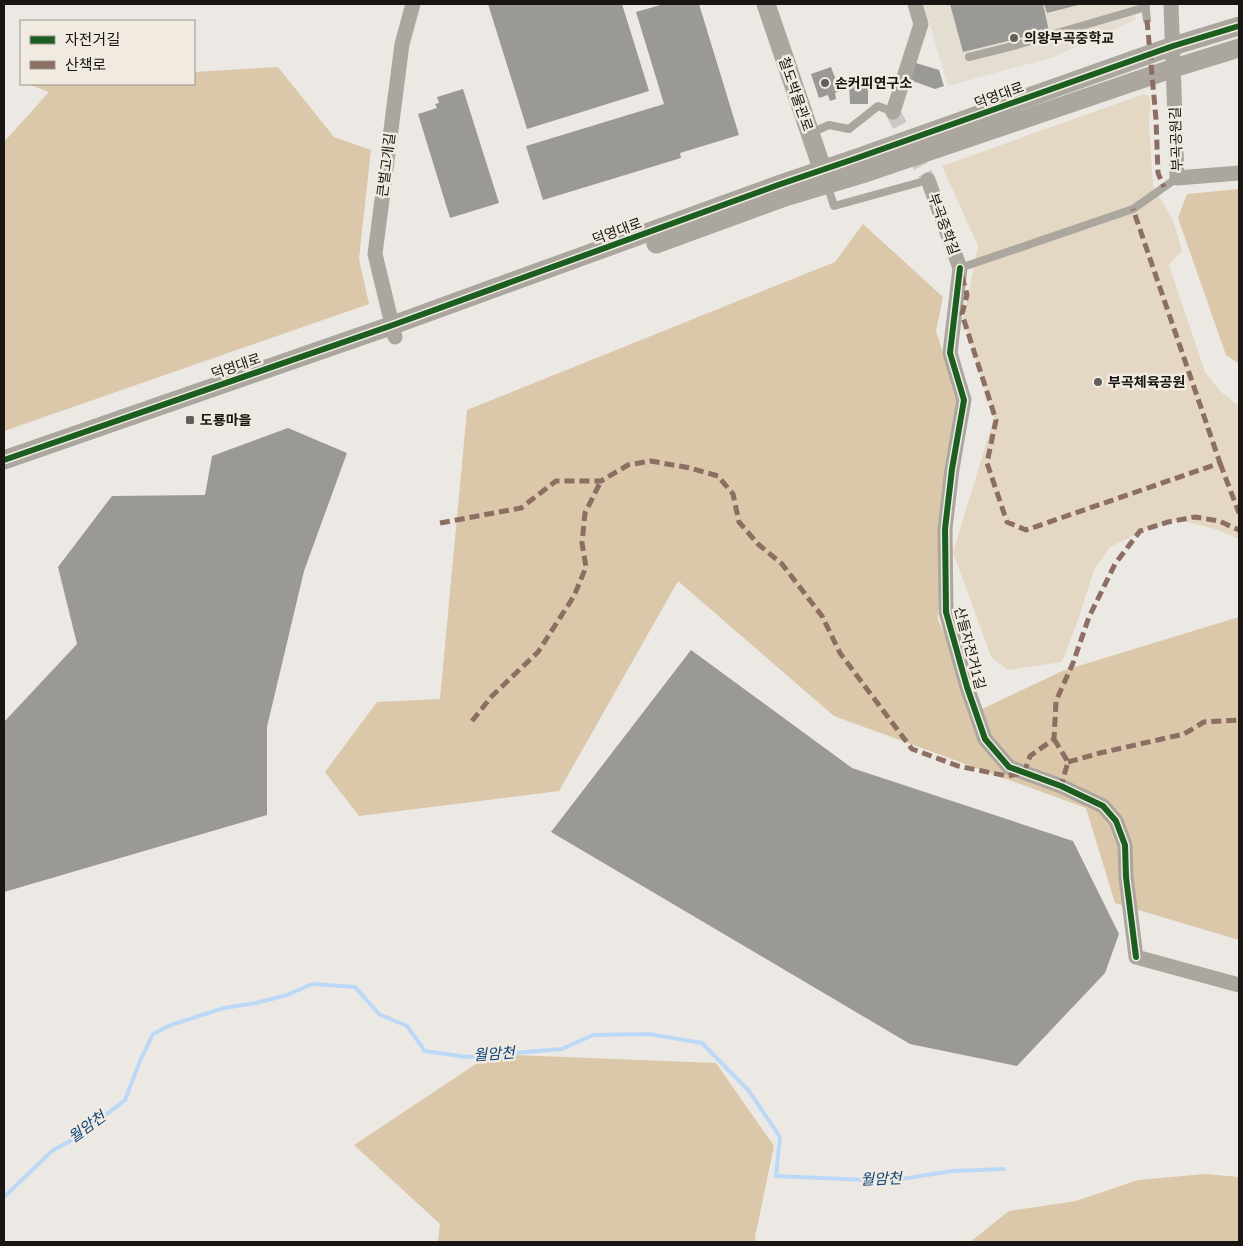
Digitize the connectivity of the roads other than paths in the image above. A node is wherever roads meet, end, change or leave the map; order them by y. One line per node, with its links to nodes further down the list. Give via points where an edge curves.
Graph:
1 (413, 4): 19 (street, 큰벌고개길, via 402,44 375,254)
2 (766, 4): 13 (street, 철도박물관로)
3 (915, 4): 12 (street, via 921,24)
4 (1172, 4): 8 (street, 부곡공원길)
5 (1145, 5): 6 (lane); 10 (lane)
6 (1147, 20)
7 (1239, 26): 8 (street, 덕영대로)
8 (1173, 46): 11 (street, 부곡공원길); 15 (street, 덕영대로)
9 (1239, 48): 11 (street, 덕영대로)
10 (969, 57)
11 (1174, 68): 15 (street, 덕영대로, via 862,174); 16 (street, 부곡공원길)
12 (893, 112): 13 (lane, via 878,106 849,129 829,126)
13 (810, 133): 15 (street, 철도박물관로)
14 (1239, 173): 16 (street, 부곡공원길)
15 (825, 177): 17 (lane, via 834,206); 19 (street, 덕영대로)
16 (1177, 178): 18 (lane, via 1133,210)
17 (928, 180): 18 (street, 부곡중학길)
18 (960, 268): 22 (street, 산들자전거1길, via 950,353 964,400 945,529 946,612 985,739 1010,767 1103,806 1116,821 1125,845 1136,957)
19 (394, 331): 20 (street, 덕영대로); 21 (street, 덕영대로)
20 (4, 460)
21 (4, 473)
22 (1239, 985)

